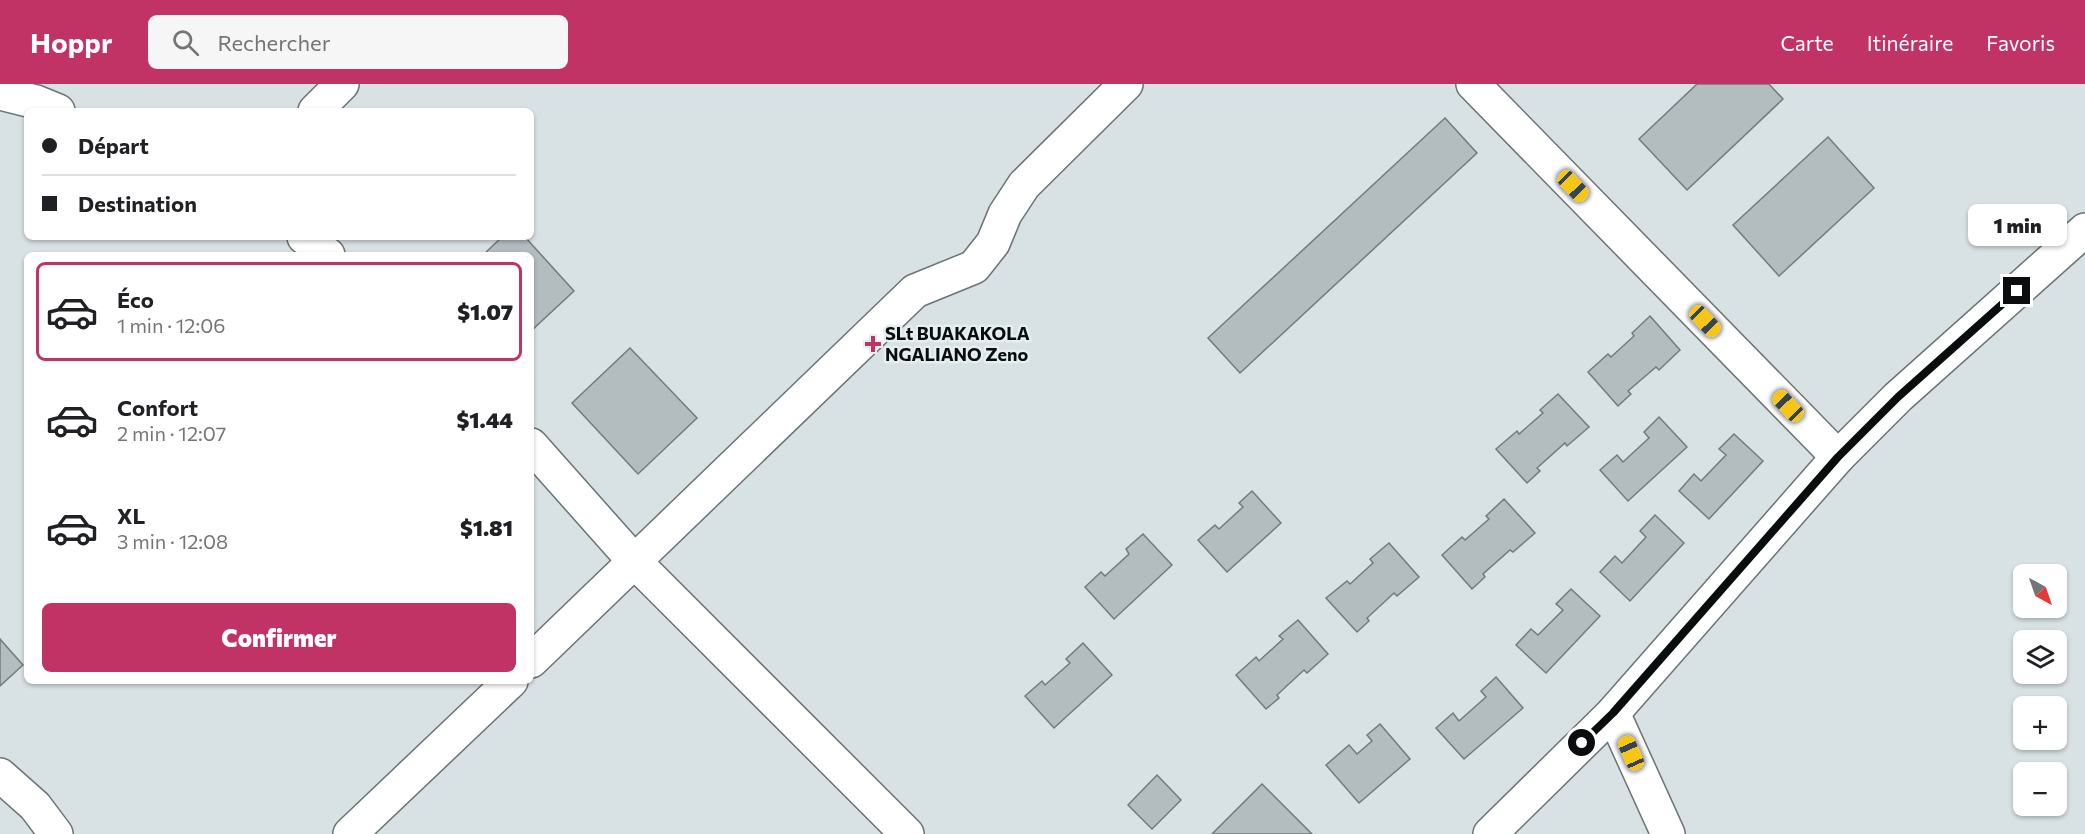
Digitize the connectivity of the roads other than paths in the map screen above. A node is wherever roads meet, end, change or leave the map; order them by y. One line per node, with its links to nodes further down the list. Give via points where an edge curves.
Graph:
1 (342, 84): 6 (street)
2 (1126, 84): 12 (street, via 1024,185 1005,214 993,243 974,267 915,291)
3 (1473, 84): 11 (street)
4 (0, 93): 5 (street)
5 (51, 108)
6 (318, 108)
7 (2085, 230): 11 (street, via 1898,397)
8 (308, 240): 9 (street)
9 (324, 252)
10 (534, 448): 12 (street)
11 (1838, 457): 15 (street)
12 (635, 562): 13 (street); 19 (street)
13 (534, 659)
14 (508, 684): 18 (street)
15 (1613, 713): 20 (street); 21 (street)
16 (0, 775): 17 (street, via 35,806)
17 (56, 834)
18 (350, 834)
19 (907, 834)
20 (1490, 834)
21 (1668, 834)

